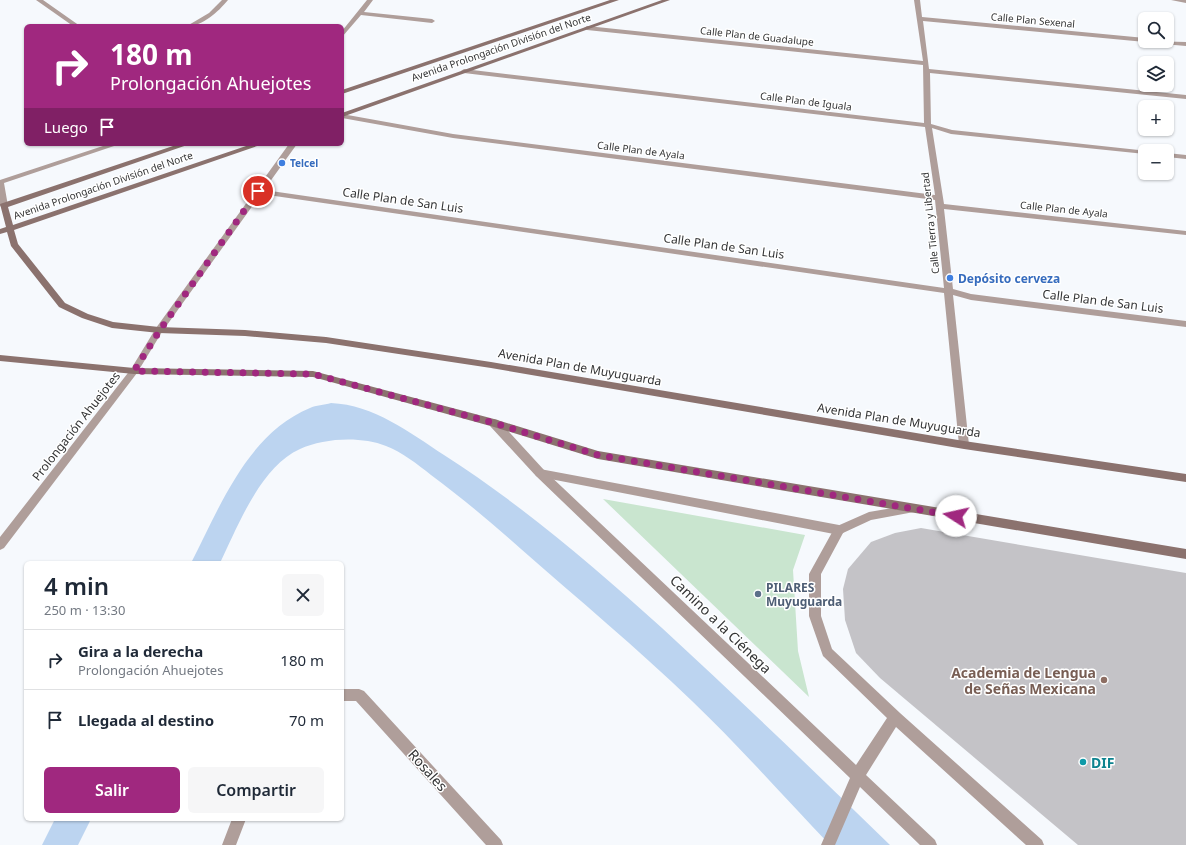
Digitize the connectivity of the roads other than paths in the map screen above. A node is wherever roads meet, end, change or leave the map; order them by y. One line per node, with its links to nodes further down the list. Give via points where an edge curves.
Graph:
1 (39, 0): 12 (street)
2 (225, 0): 13 (street, via 211,14)
3 (370, 0): 9 (street)
4 (616, 0): 21 (main road, Avenida Prolongación División del Norte)
5 (667, 0): 14 (main road, Avenida Prolongación División del Norte)
6 (917, 0): 10 (street, Calle Tierra y Libertad)
7 (1174, 0): 8 (street)
8 (1186, 1)
9 (360, 13): 11 (street); 15 (street)
10 (920, 19): 16 (street, Calle Plan Sexenal); 19 (street, Calle Tierra y Libertad)
11 (432, 21)
12 (74, 24)
13 (194, 24)
14 (587, 28): 19 (street, Calle Plan de Guadalupe); 20 (main road, Avenida Prolongación División del Norte)
15 (344, 33)
16 (1138, 39)
17 (1174, 43): 18 (street)
18 (1186, 44)
19 (926, 67): 22 (street, Calle Plan de Guadalupe); 25 (street, Calle Tierra y Libertad)
20 (464, 71): 23 (main road, Avenida Prolongación División del Norte); 25 (street, Calle Plan de Iguala)
21 (344, 91)
22 (1186, 97)
23 (344, 115)
24 (344, 116): 35 (street, Calle Plan de Ayala, via 453,136)
25 (928, 125): 30 (street, Calle Plan de Iguala, via 951,132); 35 (street, Calle Tierra y Libertad)
26 (110, 146): 33 (street)
27 (180, 146): 36 (main road, Avenida Prolongación División del Norte)
28 (253, 146): 37 (main road, Avenida Prolongación División del Norte)
29 (292, 146): 34 (street, Prolongación Ahuejotes)
30 (1138, 151)
31 (1174, 156): 32 (street)
32 (1186, 157)
33 (0, 182): 36 (street)
34 (258, 191): 40 (street, Calle Plan de San Luis); 42 (street, Prolongación Ahuejotes)
35 (939, 202): 39 (street, Calle Plan de Ayala); 40 (street, Calle Tierra y Libertad)
36 (2, 207): 37 (main road, Avenida Plan de Muyuguarda)
37 (9, 228): 38 (main road, Avenida Prolongación División del Norte); 42 (main road, Avenida Plan de Muyuguarda, via 14,244 62,305 112,325)
38 (0, 232)
39 (1186, 233)
40 (948, 291): 41 (street, Calle Plan de San Luis, via 971,297); 46 (street, Calle Tierra y Libertad)
41 (1186, 324)
42 (160, 330): 44 (street, Prolongación Ahuejotes); 46 (main road, Avenida Plan de Muyuguarda, via 245,333 326,340 491,365)
43 (0, 359): 44 (main road)
44 (134, 371): 45 (main road, via 313,374); 51 (street, Prolongación Ahuejotes)
45 (494, 423): 47 (street, Camino a la Ciénega); 49 (main road, via 598,455)
46 (964, 445): 48 (main road, Avenida Plan de Muyuguarda)
47 (540, 474): 50 (street); 55 (street, Camino a la Ciénega)
48 (1186, 478)
49 (910, 509): 50 (street, via 869,516); 52 (main road)
50 (839, 530): 54 (street, via 815,574 816,616 827,652)
51 (0, 544)
52 (1186, 554)
53 (344, 694): 58 (street, Rosales, via 359,695)
54 (895, 717): 55 (street); 61 (street)
55 (858, 775): 59 (street); 60 (street, Camino a la Ciénega)
56 (238, 821): 57 (street)
57 (229, 845)
58 (496, 845)
59 (828, 845)
60 (930, 845)
61 (1037, 845)

